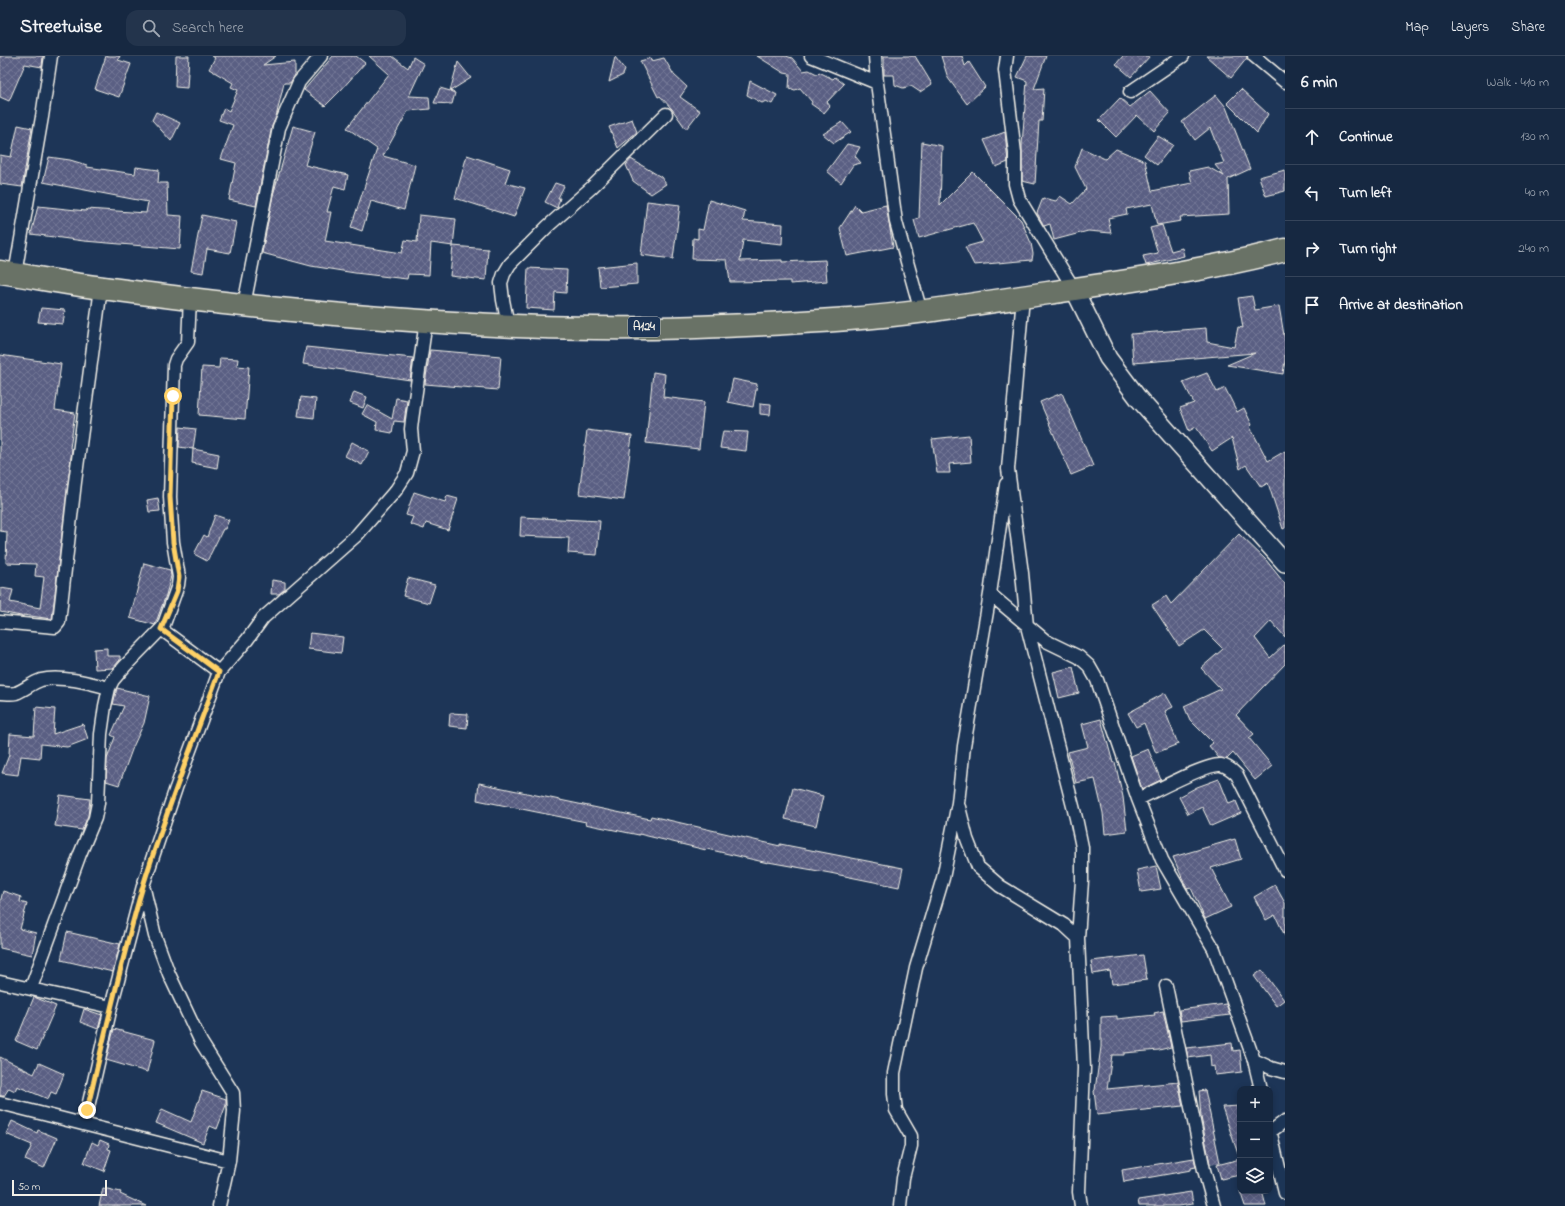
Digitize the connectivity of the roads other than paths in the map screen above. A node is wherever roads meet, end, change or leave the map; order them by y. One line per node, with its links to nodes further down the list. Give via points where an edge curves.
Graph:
1 (51, 56): 13 (street, via 41,124)
2 (811, 56): 9 (street)
3 (875, 56): 9 (street)
4 (1007, 56): 15 (street, via 1005,70 1016,153 1016,191)
5 (1183, 56): 10 (street)
6 (1254, 56): 8 (street)
7 (318, 57): 18 (street, via 299,82 279,128)
8 (1285, 82)
9 (877, 83): 19 (street, via 896,222)
10 (1130, 92)
11 (666, 114): 21 (street, via 510,264 501,283)
12 (1285, 250): 15 (highway, A124, via 1214,266)
13 (7, 273): 14 (highway, A124)
14 (101, 288): 17 (highway, A124); 25 (street, via 59,622 55,627)
15 (1074, 289): 16 (highway, A124); 23 (street, via 1108,358 1138,398)
16 (1023, 297): 19 (highway, A124); 22 (street)
17 (190, 298): 18 (highway, A124); 27 (street, via 188,342 174,365 170,458 173,542 179,577)
18 (244, 305): 20 (highway, A124)
19 (921, 312): 21 (highway, A124, via 762,325 603,328)
20 (426, 321): 21 (highway, A124); 28 (street, via 411,429 413,451 407,473 396,490 357,535 263,618)
21 (508, 325)
22 (1008, 469): 24 (street); 26 (street)
23 (1285, 562)
24 (990, 594): 26 (street); 32 (street, via 964,746)
25 (0, 622)
26 (1027, 626): 31 (street, via 1046,642 1079,657 1089,666 1097,680); 35 (street, via 1082,847)
27 (161, 629): 28 (street); 29 (street, via 125,666)
28 (219, 672): 34 (street)
29 (108, 688): 30 (street, via 48,679 16,692); 38 (street, via 101,734 95,818)
30 (0, 693)
31 (1138, 799): 33 (street, via 1199,770 1221,765 1230,769 1237,775); 40 (street, via 1162,860 1214,949)
32 (958, 803): 35 (street, via 967,839 978,867 1000,886 1064,925); 51 (street, via 943,878 916,968 894,1073 896,1110 911,1136)
33 (1285, 870)
34 (143, 886): 39 (street); 48 (street, via 155,936 169,974 201,1042 233,1093 234,1111)
35 (1078, 938): 52 (street, via 1084,1068)
36 (0, 982): 38 (street)
37 (1166, 986): 53 (street, via 1204,1170)
38 (30, 988): 39 (street)
39 (112, 1007): 45 (street)
40 (1254, 1060): 41 (street); 42 (street)
41 (1285, 1072)
42 (1260, 1086)
43 (0, 1103): 45 (street)
44 (1285, 1121): 46 (street)
45 (84, 1124): 48 (street)
46 (1273, 1130)
47 (1273, 1144): 49 (street)
48 (229, 1161): 50 (street)
49 (1285, 1193)
50 (219, 1206)
51 (900, 1206)
52 (1081, 1206)
53 (1214, 1206)

